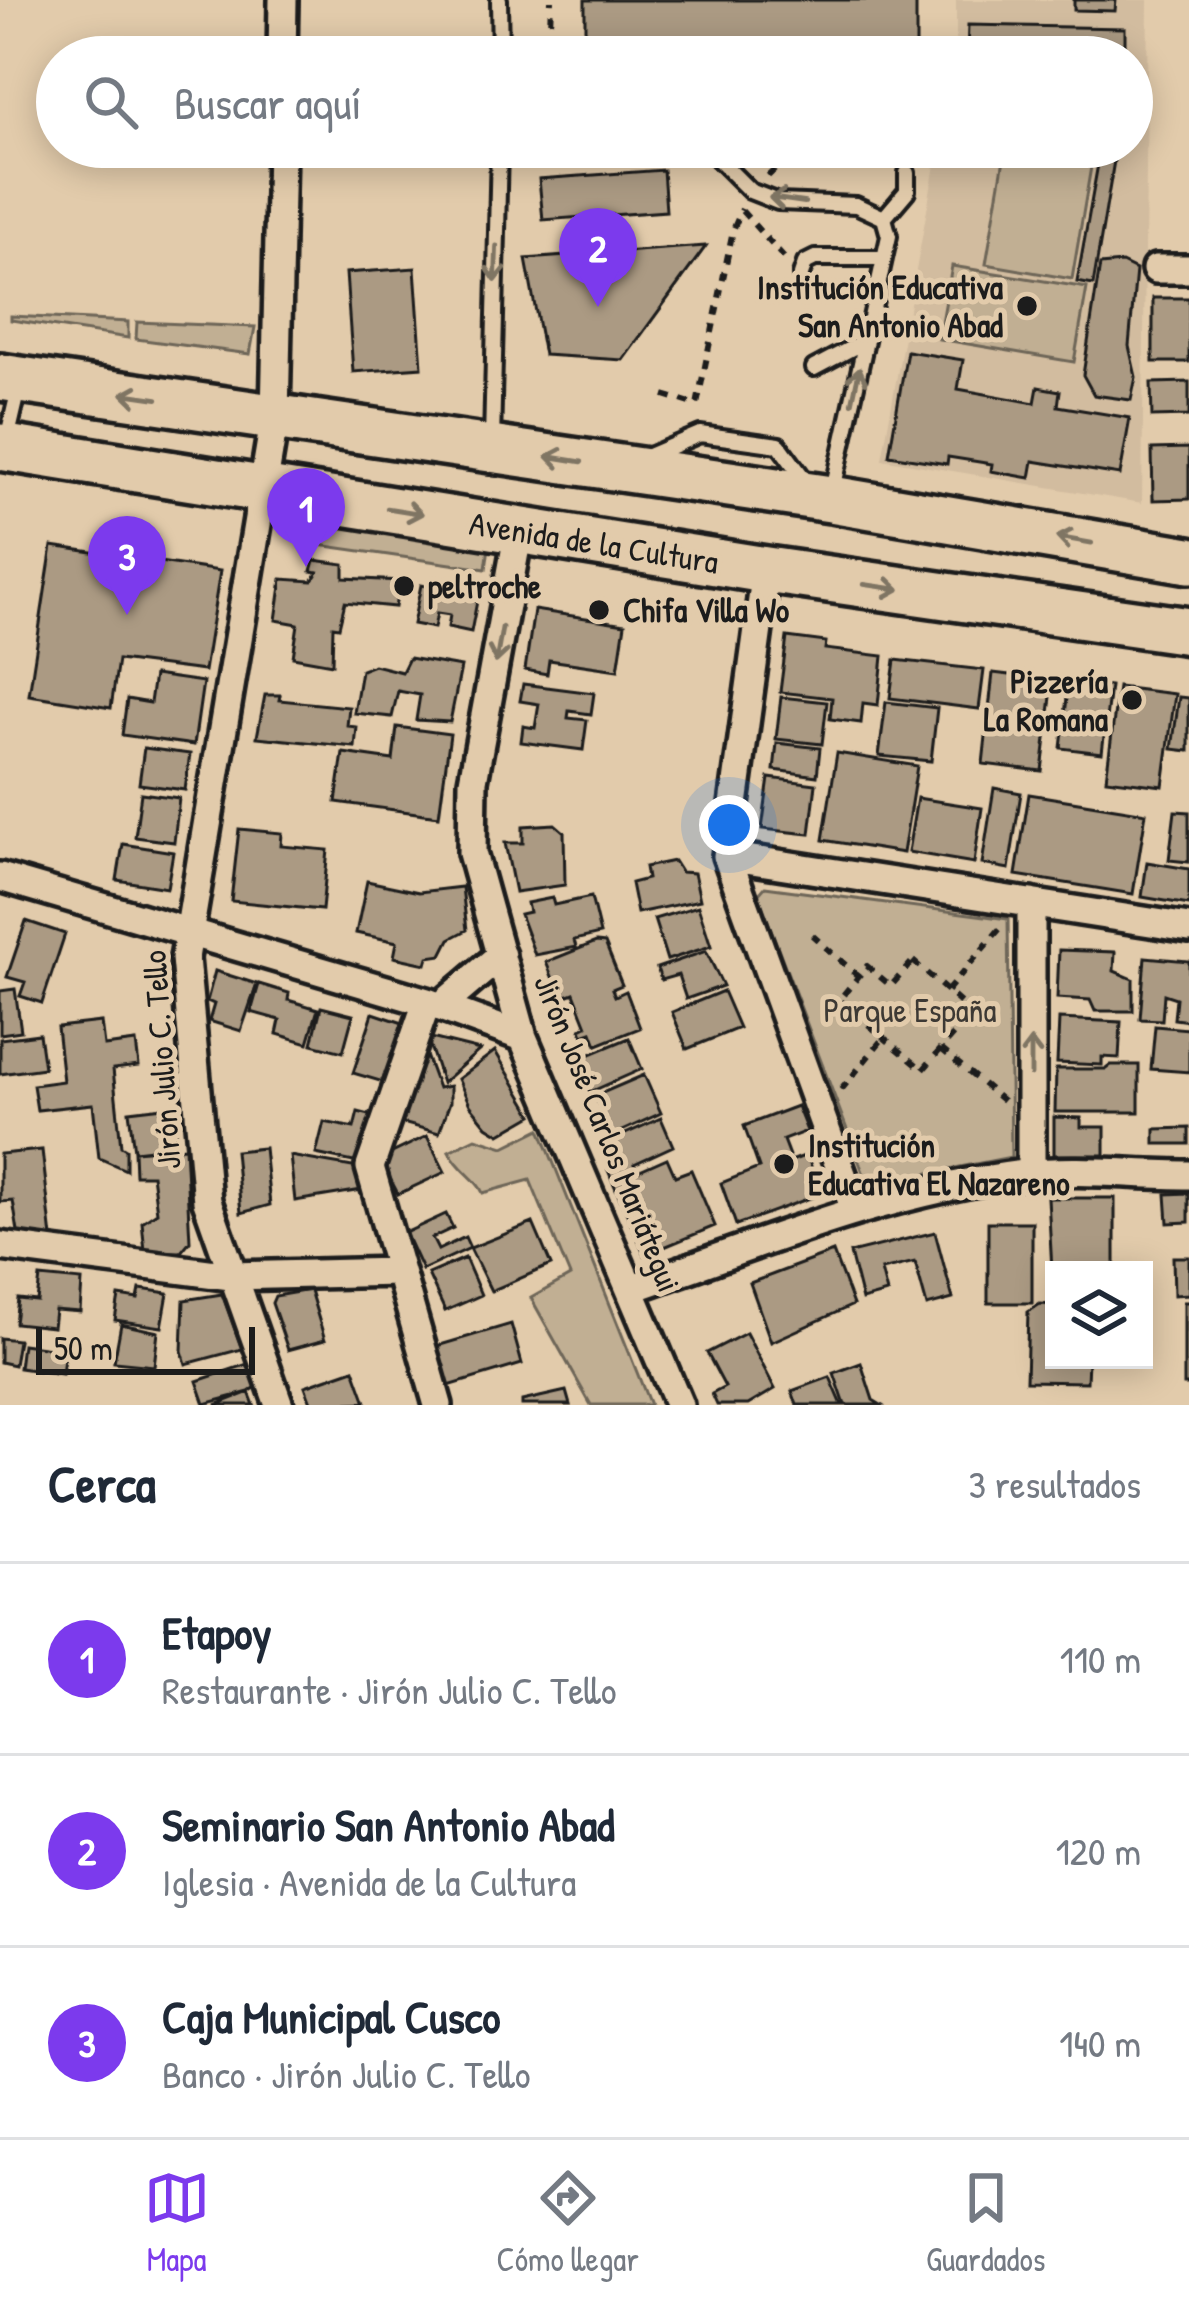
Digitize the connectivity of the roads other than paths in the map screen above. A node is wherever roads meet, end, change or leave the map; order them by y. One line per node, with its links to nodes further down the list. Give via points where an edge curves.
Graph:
1 (283, 0): 3 (street)
2 (499, 0): 4 (lane)
3 (282, 36)
4 (500, 36)
5 (280, 168): 17 (street, Jirón Julio C. Tello)
6 (727, 168): 9 (lane, one-way to 6, via 856,205 778,202 750,191)
7 (499, 169): 18 (lane, one-way to 18)
8 (907, 172): 9 (lane, via 907,191)
9 (884, 218): 10 (lane)
10 (884, 258): 11 (lane, via 815,258); 14 (lane)
11 (803, 269)
12 (1156, 269): 13 (street)
13 (1189, 269)
14 (866, 341): 15 (lane); 21 (lane, one-way to 14)
15 (814, 368)
16 (10, 379): 17 (highway, one-way to 16); 19 (lane)
17 (275, 416): 18 (highway); 20 (street, Jirón Julio C. Tello)
18 (492, 448): 21 (highway, one-way to 18)
19 (2, 451): 20 (highway, Avenida de la Cultura)
20 (263, 487): 22 (highway, Avenida de la Cultura, one-way to 22); 30 (street, Jirón Julio C. Tello)
21 (823, 498): 23 (highway, one-way to 21)
22 (519, 530): 24 (highway, Avenida de la Cultura); 31 (street, Jirón José Carlos Mariátegui, one-way to 31, via 473,781 472,853)
23 (1189, 560)
24 (766, 571): 25 (highway, Avenida de la Cultura, one-way to 25); 26 (street)
25 (1189, 631)
26 (727, 856): 28 (street); 36 (street)
27 (0, 878): 30 (street)
28 (1031, 904): 29 (street); 34 (street, one-way to 28)
29 (1189, 928)
30 (189, 933): 32 (street); 39 (street, Jirón Julio C. Tello, via 207,1201)
31 (501, 956): 32 (street); 33 (street, Jirón José Carlos Mariátegui)
32 (433, 1005): 33 (street); 38 (street, via 370,1167)
33 (523, 1037): 40 (street, Jirón José Carlos Mariátegui)
34 (1030, 1174): 35 (street); 36 (street)
35 (1189, 1175)
36 (855, 1210): 40 (street)
37 (0, 1246): 39 (street)
38 (397, 1272): 39 (street); 42 (street)
39 (231, 1276): 41 (street, Jirón Julio C. Tello)
40 (630, 1289): 43 (street, Jirón José Carlos Mariátegui)
41 (279, 1405)
42 (438, 1405)
43 (679, 1405)

